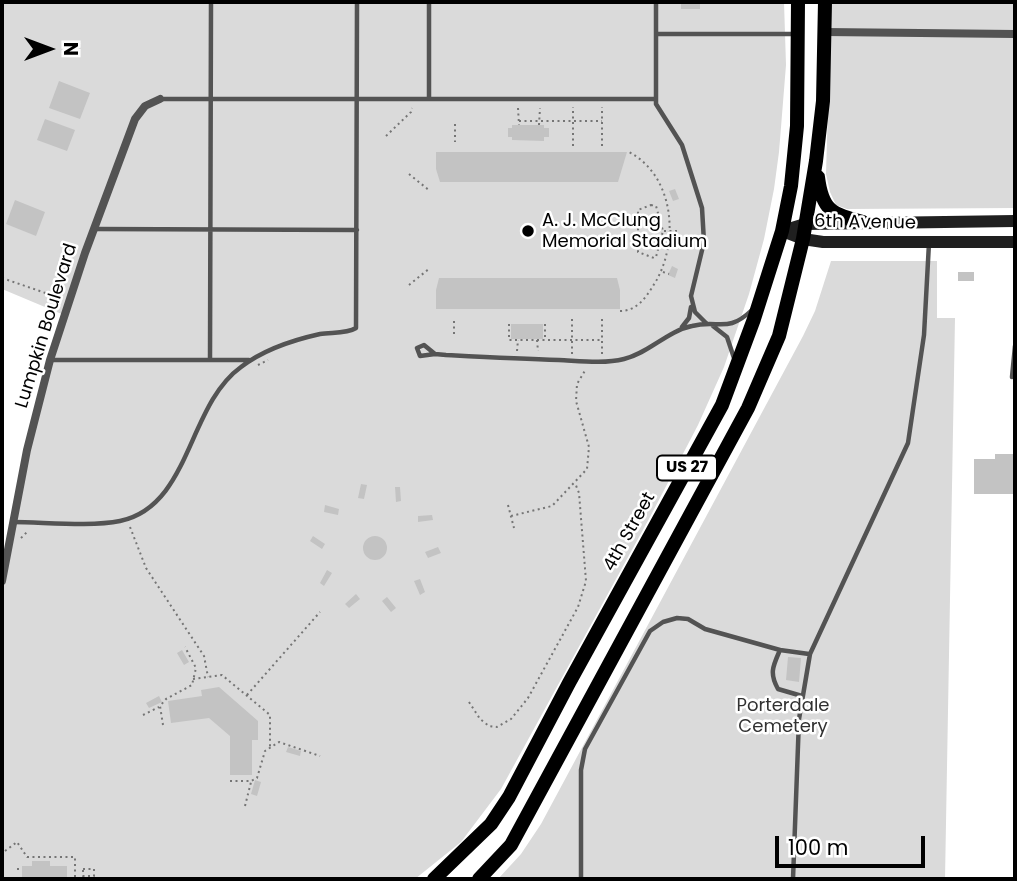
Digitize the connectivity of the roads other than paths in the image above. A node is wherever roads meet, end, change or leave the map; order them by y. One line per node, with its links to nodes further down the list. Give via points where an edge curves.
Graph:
1 (211, 2): 12 (lane)
2 (357, 2): 13 (lane)
3 (429, 2): 14 (lane)
4 (656, 2): 8 (lane)
5 (798, 2): 9 (highway, 4th Street / US 27)
6 (825, 2): 7 (highway, US 27)
7 (825, 32): 10 (street); 16 (highway, US 27)
8 (656, 34): 9 (lane); 15 (lane)
9 (799, 34): 23 (highway, 4th Street / US 27, via 797,125)
10 (1015, 34)
11 (160, 99): 12 (lane); 20 (street, Lumpkin Boulevard, via 138,115)
12 (210, 99): 13 (lane); 21 (lane)
13 (357, 99): 14 (lane); 22 (lane)
14 (429, 99): 15 (lane)
15 (656, 99): 27 (lane, via 687,156 702,208 704,242)
16 (816, 161): 18 (highway, via 820,194 828,208 839,217); 19 (highway, US 27)
17 (1015, 221): 18 (main road, 6th Avenue)
18 (863, 222): 19 (main road, 6th Avenue)
19 (805, 224): 23 (main road, 6th Avenue); 24 (highway, US 27)
20 (93, 229): 21 (lane); 33 (street, Lumpkin Boulevard)
21 (210, 229): 22 (lane); 34 (lane)
22 (357, 230): 35 (lane, via 356,328 297,340)
23 (782, 231): 24 (main road, 6th Avenue); 28 (highway, 4th Street / US 27)
24 (803, 239): 25 (main road, 6th Avenue); 44 (highway, US 27, via 779,336 748,408 511,845)
25 (929, 242): 26 (main road, 6th Avenue); 41 (lane, via 924,335 908,443)
26 (1015, 242)
27 (691, 303): 29 (lane, via 698,317); 30 (lane, via 689,318)
28 (759, 303): 29 (lane, via 737,322); 36 (highway, 4th Street / US 27)
29 (710, 325): 30 (lane); 36 (lane, via 730,342)
30 (678, 330): 32 (lane, via 621,360)
31 (1015, 346): 37 (lane)
32 (435, 354)
33 (50, 360): 34 (lane); 38 (street, Lumpkin Boulevard)
34 (210, 360): 35 (lane)
35 (251, 360): 38 (lane, via 217,392 173,480 144,511 114,522)
36 (734, 372): 43 (highway, 4th Street / US 27, via 722,405 509,797 491,824)
37 (1012, 377)
38 (12, 522): 39 (street, Lumpkin Boulevard)
39 (2, 581)
40 (780, 650): 41 (lane); 42 (lane, via 772,679 778,689); 45 (lane, via 705,629 688,619 663,622 650,631 585,749 580,770)
41 (810, 654): 42 (lane)
42 (802, 696): 46 (lane)
43 (434, 879)
44 (479, 879)
45 (581, 879)
46 (793, 879)

